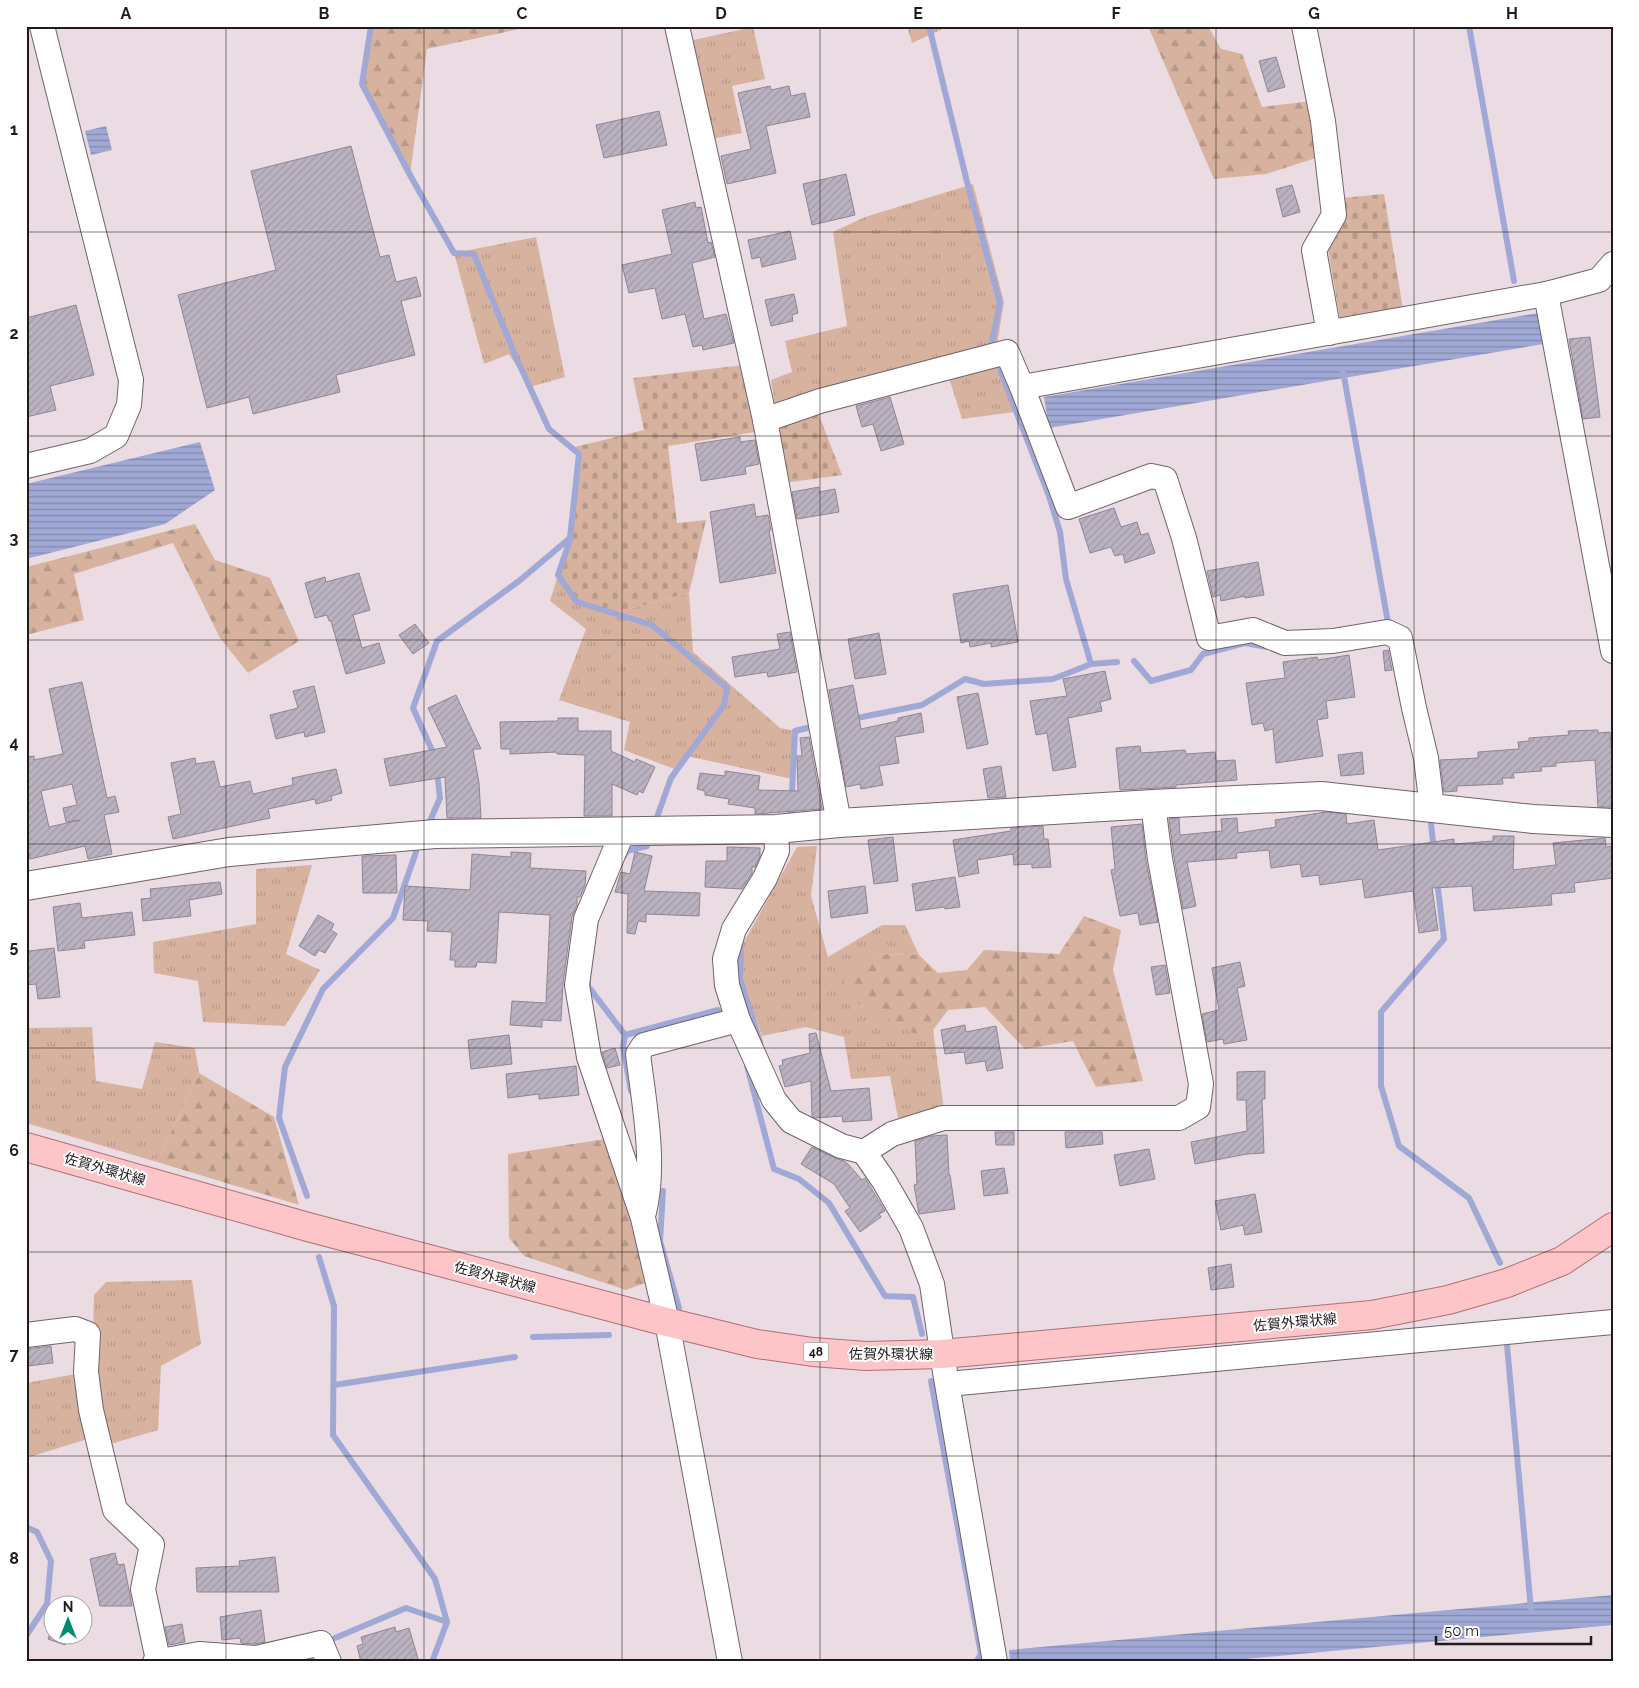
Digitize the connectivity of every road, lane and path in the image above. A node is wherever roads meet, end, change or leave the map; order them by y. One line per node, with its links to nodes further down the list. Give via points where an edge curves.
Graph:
1 (42, 26): 9 (street, via 131,380 129,405 116,436 90,451)
2 (676, 26): 8 (street)
3 (1304, 26): 6 (street, via 1323,121 1334,215 1314,250)
4 (1613, 264): 5 (street, via 1599,280)
5 (1546, 294): 6 (street); 10 (street)
6 (1330, 333): 7 (street)
7 (1022, 387): 8 (street, via 1007,352 820,401); 12 (street, via 1068,507 1152,476 1165,479 1210,638 1253,630 1285,643 1333,641 1388,632 1400,638 1426,758)
8 (765, 420): 14 (street)
9 (26, 466)
10 (1613, 651)
11 (1153, 804): 12 (street, via 1321,796); 14 (street); 20 (street, via 1201,1084 1198,1107 1179,1118 943,1118 892,1134)
12 (1432, 808): 13 (street, via 1533,819)
13 (1613, 822)
14 (839, 824): 15 (street)
15 (776, 829): 16 (street); 18 (street, via 777,851 766,878 734,929 725,959 727,985)
16 (623, 831): 17 (street, via 434,834 238,852); 21 (street, via 586,919 576,985 589,1057)
17 (26, 886)
18 (738, 1020): 20 (street, via 774,1100 791,1121 841,1146); 21 (street, via 644,1045 638,1054 648,1136 648,1197)
19 (26, 1147): 23 (main road, 佐賀外環状線 / 48, via 308,1227)
20 (864, 1152): 26 (street, via 911,1228 932,1284)
21 (643, 1218): 23 (street)
22 (1613, 1228): 26 (main road, 佐賀外環状線 / 48, via 1562,1260 1508,1283 1448,1300 1372,1315)
23 (667, 1322): 26 (main road, 佐賀外環状線 / 48, via 757,1344 813,1352 866,1356); 31 (street)
24 (1613, 1322): 27 (street)
25 (26, 1335): 29 (street, via 75,1329 88,1334 86,1372 91,1410 115,1510 152,1545 143,1589)
26 (942, 1354): 27 (street)
27 (948, 1386): 28 (street)
28 (995, 1660)
29 (156, 1661): 30 (street, via 199,1654 256,1658 322,1643)
30 (329, 1662)
31 (730, 1662)

